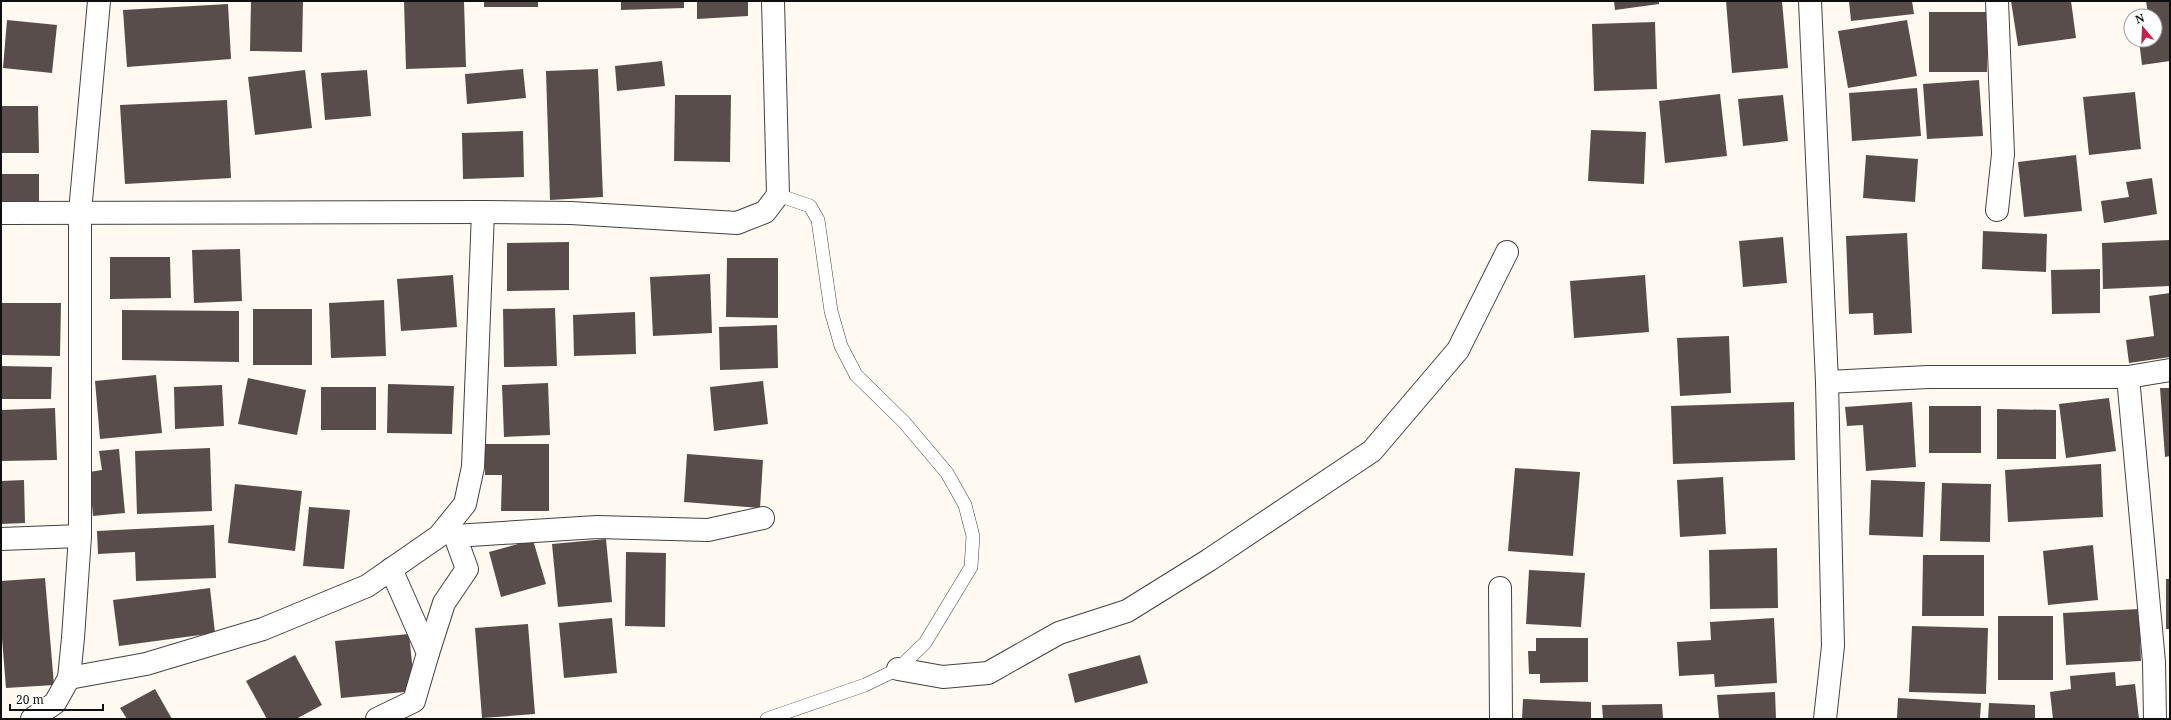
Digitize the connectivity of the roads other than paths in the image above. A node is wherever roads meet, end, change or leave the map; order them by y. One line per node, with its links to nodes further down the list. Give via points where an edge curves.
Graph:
1 (99, 1): 7 (street)
2 (773, 1): 5 (street)
3 (1810, 1): 13 (street)
4 (1997, 1): 6 (street, via 2003,154)
5 (778, 195): 8 (street, via 765,212 737,223 571,213); 20 (lane, via 810,206 816,216 831,312 842,346 856,375 904,422 947,472 965,505 973,536 971,567 925,643)
6 (1997, 210)
7 (80, 212): 8 (street); 9 (street); 15 (street)
8 (483, 212): 17 (street, via 474,467 465,504 440,536)
9 (1, 213)
10 (1507, 252): 20 (street, via 1458,350 1372,451 1209,560 1127,610 1059,633 988,673 943,677)
11 (2170, 370): 12 (street)
12 (2128, 377): 13 (street, via 1928,377); 27 (street, via 2154,662)
13 (1827, 382): 26 (street, via 1833,646)
14 (763, 518): 19 (street, via 708,530 597,527 455,536 467,569 444,603)
15 (80, 536): 16 (street); 21 (street)
16 (1, 540)
17 (391, 569): 19 (street); 21 (street, via 366,586 263,630 146,664)
18 (1500, 588): 25 (street)
19 (428, 653): 23 (street, via 414,701)
20 (898, 669): 24 (lane, via 865,685)
21 (69, 678): 22 (street, via 55,703)
22 (32, 719)
23 (377, 719)
24 (766, 719)
25 (1501, 719)
26 (1825, 719)
27 (2155, 719)

